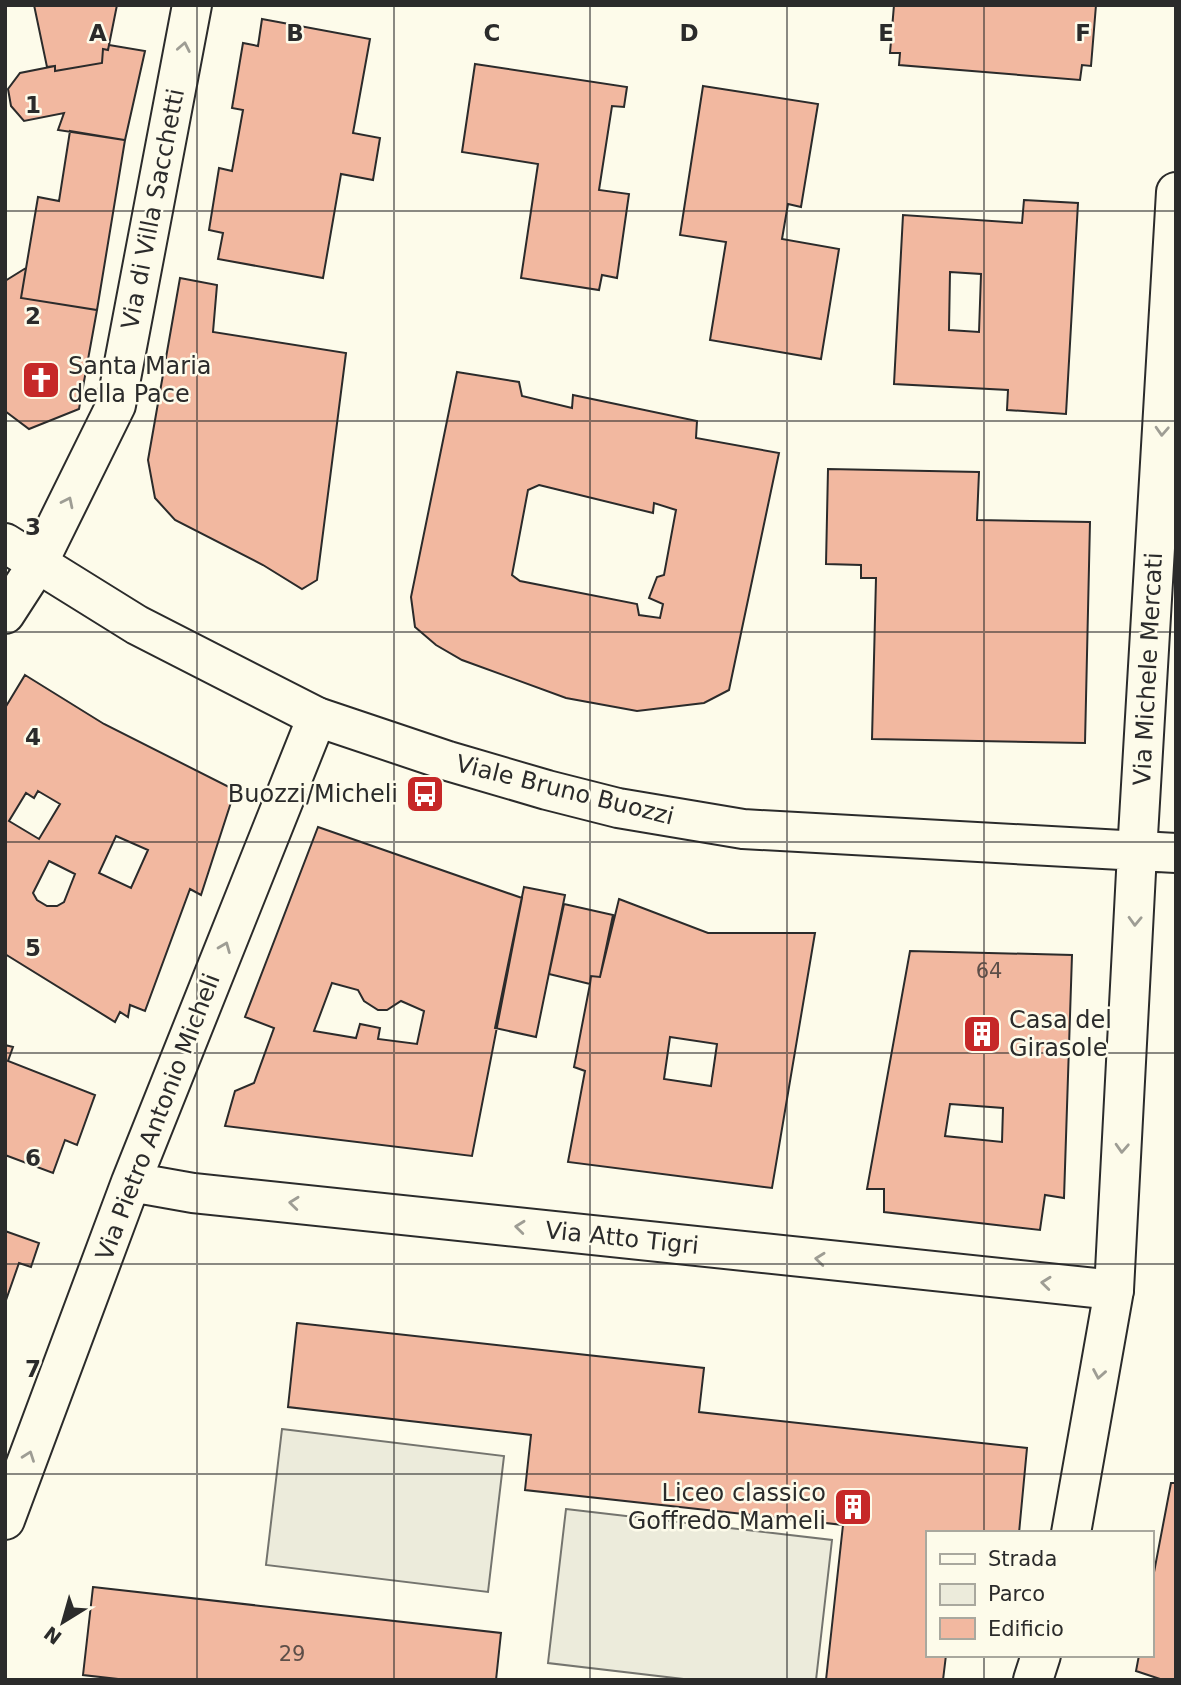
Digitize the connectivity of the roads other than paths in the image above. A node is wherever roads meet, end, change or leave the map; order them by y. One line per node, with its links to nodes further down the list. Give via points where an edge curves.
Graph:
1 (192, 5): 4 (street, Via di Villa Sacchetti, one-way to 1, via 116,405)
2 (1176, 192): 7 (street, Via Michele Mercati, one-way to 7)
3 (5, 543): 4 (street, Viale Bruno Buozzi)
4 (38, 563): 5 (street, Via di Villa Sacchetti); 6 (street, Viale Bruno Buozzi, via 137,625)
5 (5, 614)
6 (317, 717): 7 (street, Viale Bruno Buozzi, via 547,790 692,822 813,835); 9 (street, Via Pietro Antonio Micheli, one-way to 6)
7 (1137, 853): 8 (street, Viale Bruno Buozzi); 10 (street, Via Michele Mercati, one-way to 10)
8 (1176, 853)
9 (131, 1182): 10 (street, Via Atto Tigri, one-way to 9, via 193,1193); 11 (street, Via Pietro Antonio Micheli, one-way to 9)
10 (1114, 1290): 12 (street, Via Michele Mercati, one-way to 12)
11 (5, 1520)
12 (1071, 1531)
13 (1040, 1657): 14 (street)
14 (1033, 1680)

